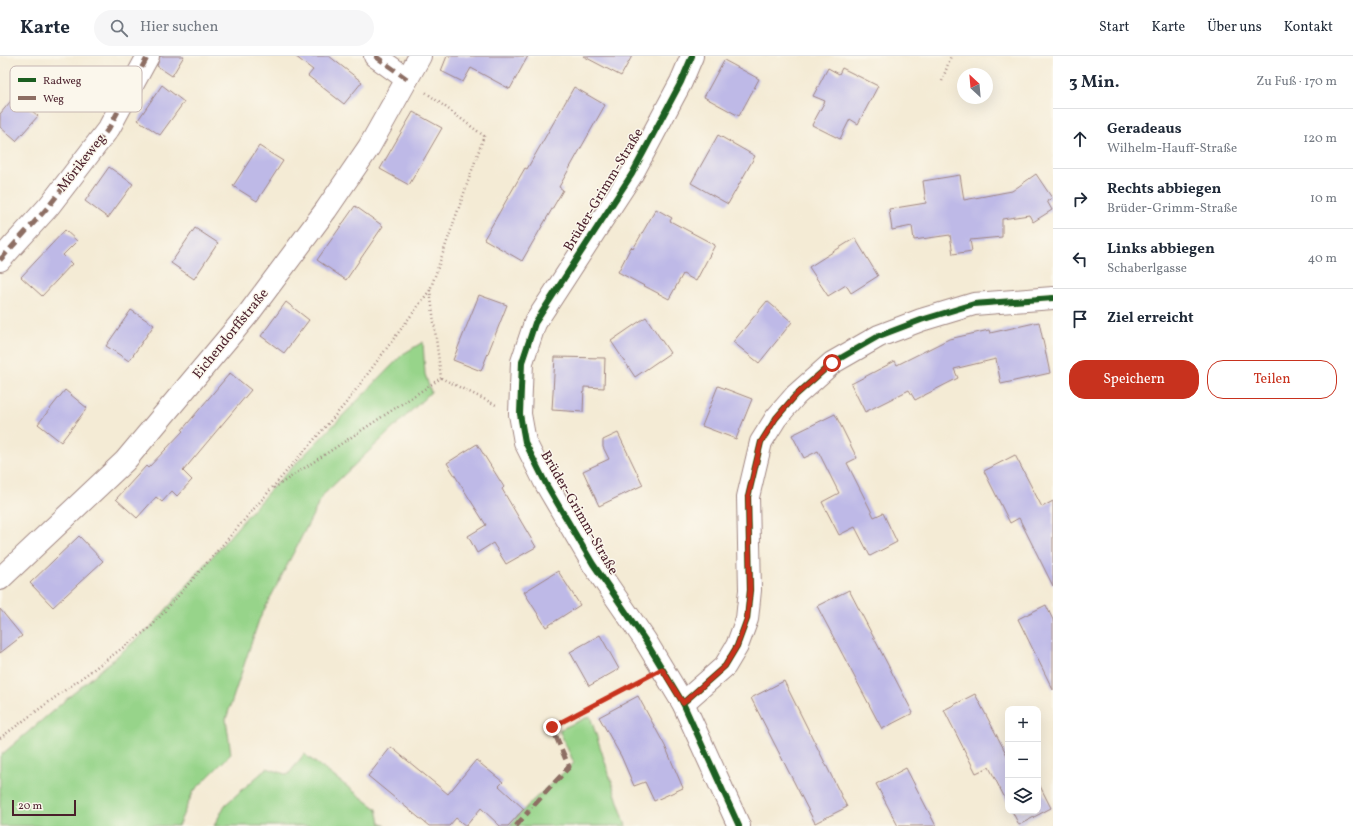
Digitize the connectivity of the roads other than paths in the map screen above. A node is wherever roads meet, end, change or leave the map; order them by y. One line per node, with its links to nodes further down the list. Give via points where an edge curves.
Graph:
1 (148, 56): 5 (street, Mörikeweg)
2 (374, 56): 6 (street)
3 (420, 56): 6 (street, Eichendorffstraße)
4 (692, 56): 11 (street, Brüder-Grimm-Straße, via 632,174 535,323 522,362 520,414 525,442 546,484 593,564 645,640)
5 (142, 67)
6 (407, 79): 10 (street, Eichendorffstraße, via 369,147 250,312 125,461)
7 (118, 112): 8 (street, Mörikeweg, via 110,128 49,206)
8 (0, 260)
9 (1053, 298): 11 (street, via 974,304 879,336 832,363 796,395 776,418 761,442 748,497 750,590 747,619 737,646 725,666)
10 (0, 579)
11 (683, 703): 12 (street, Brüder-Grimm-Straße)
12 (739, 826)

